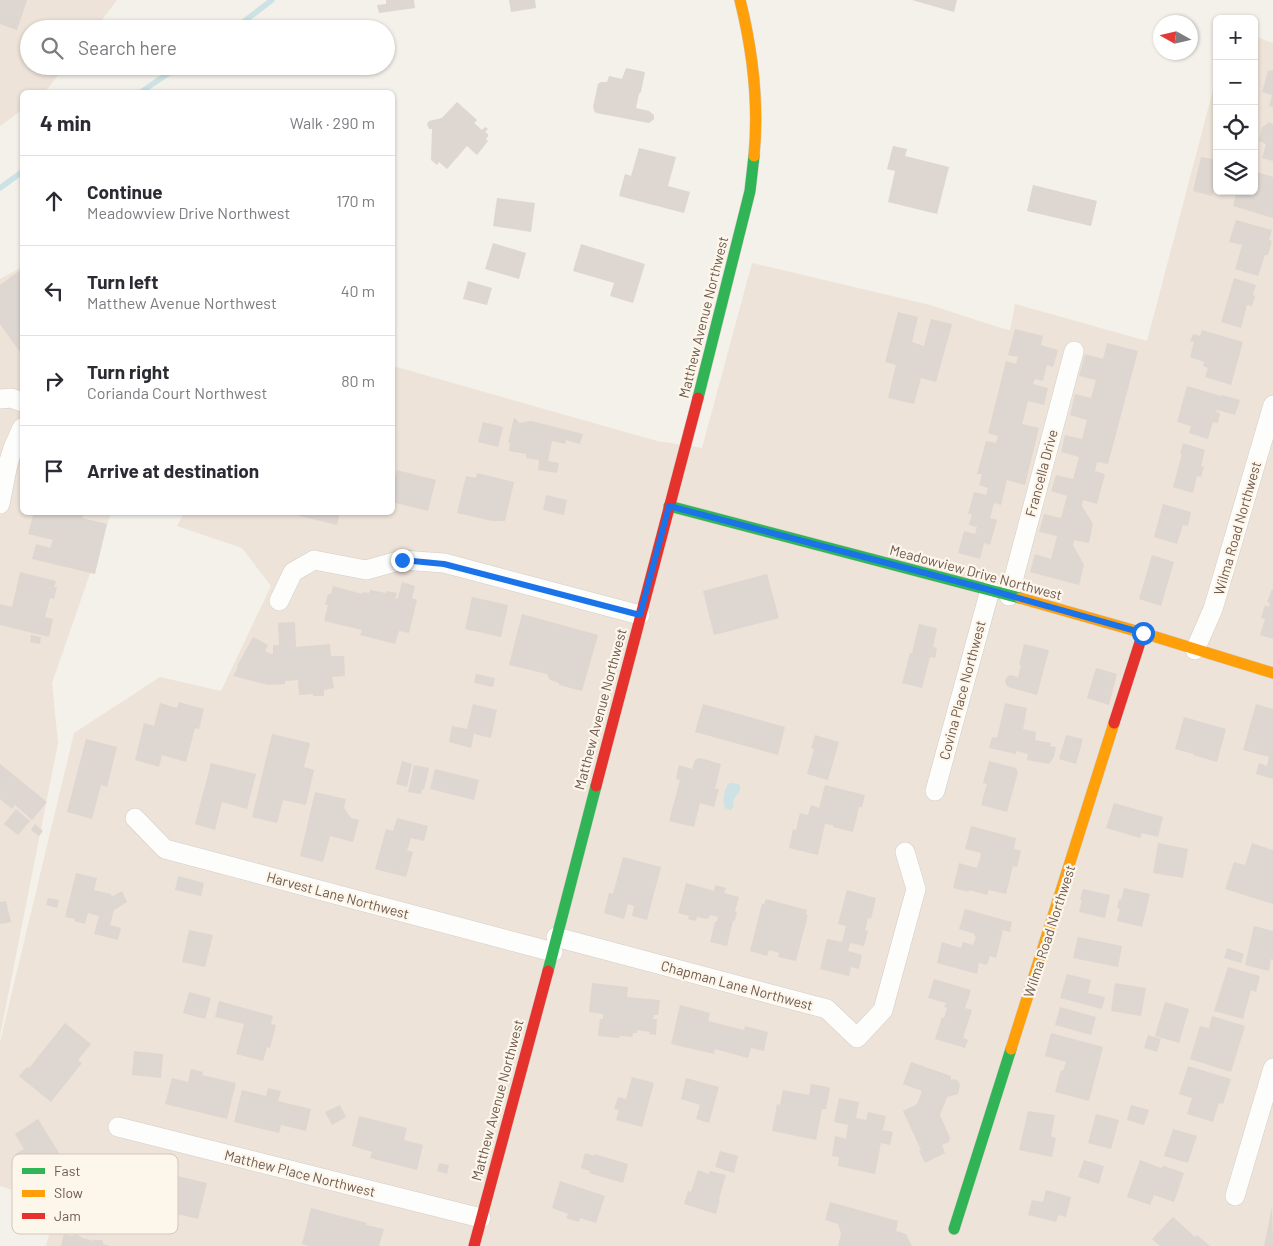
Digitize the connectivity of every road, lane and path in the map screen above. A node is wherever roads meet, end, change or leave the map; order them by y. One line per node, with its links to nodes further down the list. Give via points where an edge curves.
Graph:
1 (740, 0): 9 (street, Matthew Avenue Northwest, via 752,55 757,103 750,190)
2 (1074, 351): 11 (street, Francella Drive)
3 (0, 399): 4 (street)
4 (20, 401)
5 (1273, 405): 15 (street, Wilma Road Northwest, via 1213,609)
6 (20, 432): 7 (street)
7 (4, 462): 8 (street)
8 (0, 504)
9 (669, 506): 10 (street, Meadowview Drive Northwest); 13 (street, Matthew Avenue Northwest)
10 (990, 590): 11 (street, Meadowview Drive Northwest); 17 (street, Covina Place Northwest)
11 (1009, 596): 14 (street, Meadowview Drive Northwest)
12 (278, 600): 13 (street, via 293,572 314,560 366,570 402,560 444,564)
13 (640, 615): 20 (street, Matthew Avenue Northwest)
14 (1143, 633): 15 (street, Meadowview Drive Northwest); 25 (street, Wilma Road Northwest)
15 (1195, 650): 16 (street, Meadowview Drive Northwest)
16 (1273, 673)
17 (935, 791)
18 (135, 818): 20 (street, Harvest Lane Northwest, via 165,849)
19 (905, 852): 20 (street, Chapman Lane Northwest, via 916,889 883,1010 857,1038 828,1008)
20 (554, 944): 24 (street, Matthew Avenue Northwest)
21 (1273, 1068): 23 (street)
22 (118, 1127): 24 (street, Matthew Place Northwest)
23 (1235, 1196)
24 (481, 1218): 26 (street, Matthew Avenue Northwest)
25 (954, 1229)
26 (474, 1246)

